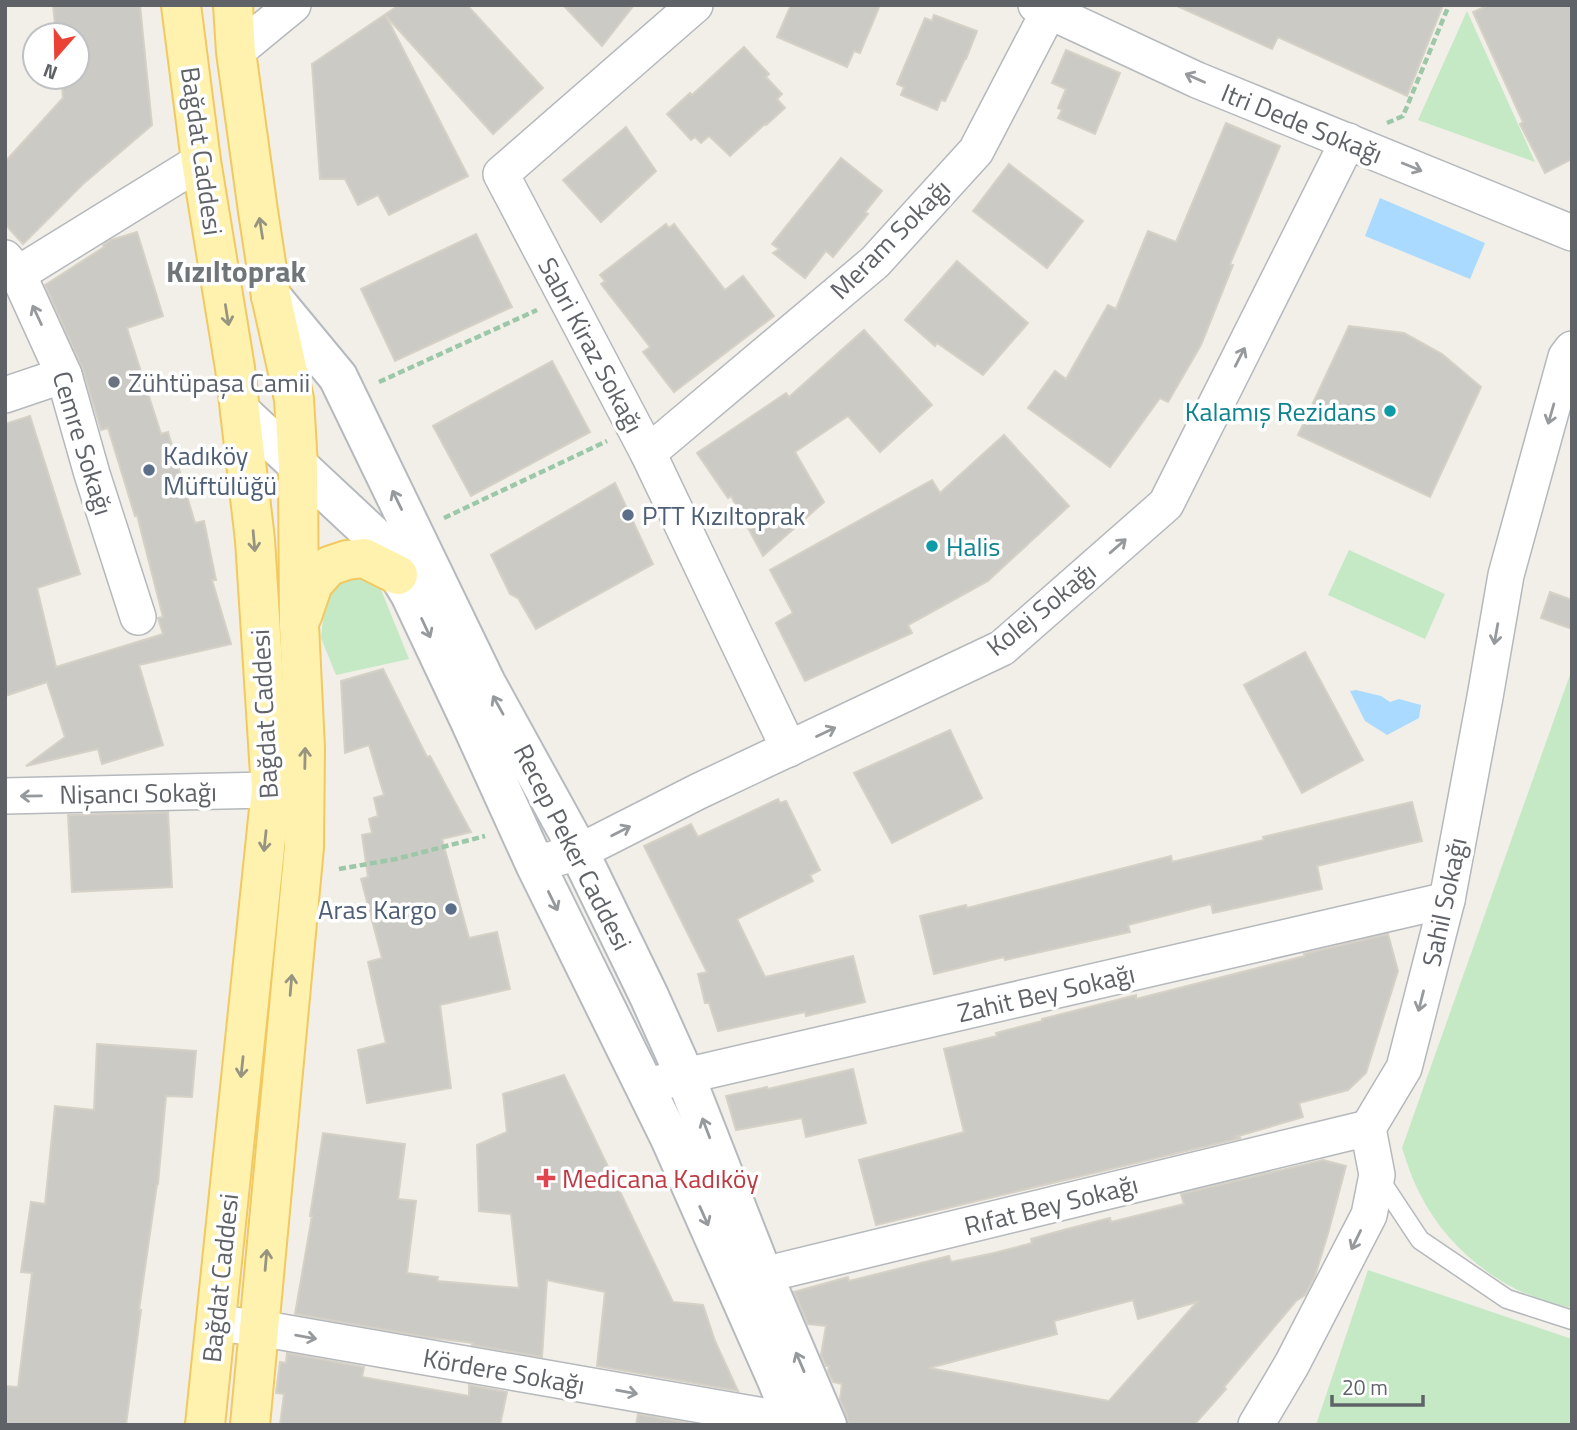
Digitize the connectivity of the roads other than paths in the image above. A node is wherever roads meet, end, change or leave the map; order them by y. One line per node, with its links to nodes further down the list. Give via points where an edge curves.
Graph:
1 (181, 5): 8 (main road, Bağdat Caddesi)
2 (233, 5): 6 (main road, Bağdat Caddesi)
3 (293, 5): 6 (street)
4 (695, 5): 16 (street, Sabri Kiraz Sokağı, via 501,174)
5 (1042, 8): 7 (street, Itri Dede Sokağı, one-way to 5, via 1197,80); 16 (street, Meram Sokağı, via 976,151 875,262)
6 (236, 52): 11 (main road, Bağdat Caddesi, one-way to 6)
7 (1349, 141): 9 (street, Itri Dede Sokağı, one-way to 9); 21 (street, Kolej Sokağı, one-way to 7, via 1002,648 1166,504)
8 (201, 161): 10 (street, Cemre Sokağı); 15 (main road, Bağdat Caddesi, one-way to 15)
9 (1572, 233)
10 (12, 266): 13 (street, Cemre Sokağı, one-way to 10)
11 (271, 296): 17 (main road, Bağdat Caddesi, via 294,399); 24 (main road, Recep Peker Caddesi, one-way to 11, via 486,683 338,377)
12 (1572, 349): 26 (street, Sahil Sokağı, one-way to 26, via 1566,357 1506,575)
13 (64, 375): 14 (street); 19 (street, Cemre Sokağı)
14 (5, 395)
15 (240, 411): 17 (main road, Recep Peker Caddesi); 22 (main road, Bağdat Caddesi, one-way to 22, via 255,540)
16 (648, 453): 21 (street, Sabri Kiraz Sokağı)
17 (298, 466): 18 (main road, Recep Peker Caddesi, via 376,538); 20 (main road, Bağdat Caddesi)
18 (398, 575): 20 (main road, via 364,558 329,566 313,584); 25 (main road, Recep Peker Caddesi, one-way to 25)
19 (138, 617)
20 (299, 625): 34 (main road, Bağdat Caddesi, one-way to 20, via 304,848 306,748)
21 (789, 749): 24 (street, Kolej Sokağı, one-way to 21)
22 (271, 790): 23 (street, Nişancı Sokağı, one-way to 23); 33 (main road, Bağdat Caddesi, one-way to 33)
23 (5, 796)
24 (579, 852): 25 (street, Kolej Sokağı); 27 (main road, Recep Peker Caddesi)
25 (535, 864): 28 (main road, Recep Peker Caddesi, one-way to 28)
26 (1447, 901): 27 (street, Zahit Bey Sokağı); 29 (street, Sahil Sokağı, one-way to 29, via 1404,1068)
27 (685, 1076): 28 (street, Zahit Bey Sokağı); 31 (main road, Recep Peker Caddesi, one-way to 27)
28 (645, 1087): 31 (main road, Recep Peker Caddesi, one-way to 31)
29 (1368, 1128): 30 (street); 31 (street, Rıfat Bey Sokağı)
30 (1377, 1175): 32 (lane, via 1420,1240 1507,1299); 38 (street, one-way to 38, via 1369,1214)
31 (748, 1280): 35 (main road, Recep Peker Caddesi)
32 (1572, 1320)
33 (215, 1323): 34 (street, Kördere Sokağı); 36 (main road, Bağdat Caddesi)
34 (259, 1328): 35 (street, Kördere Sokağı, one-way to 35); 37 (main road, Bağdat Caddesi)
35 (808, 1423)
36 (205, 1425)
37 (250, 1425)
38 (1256, 1425)

